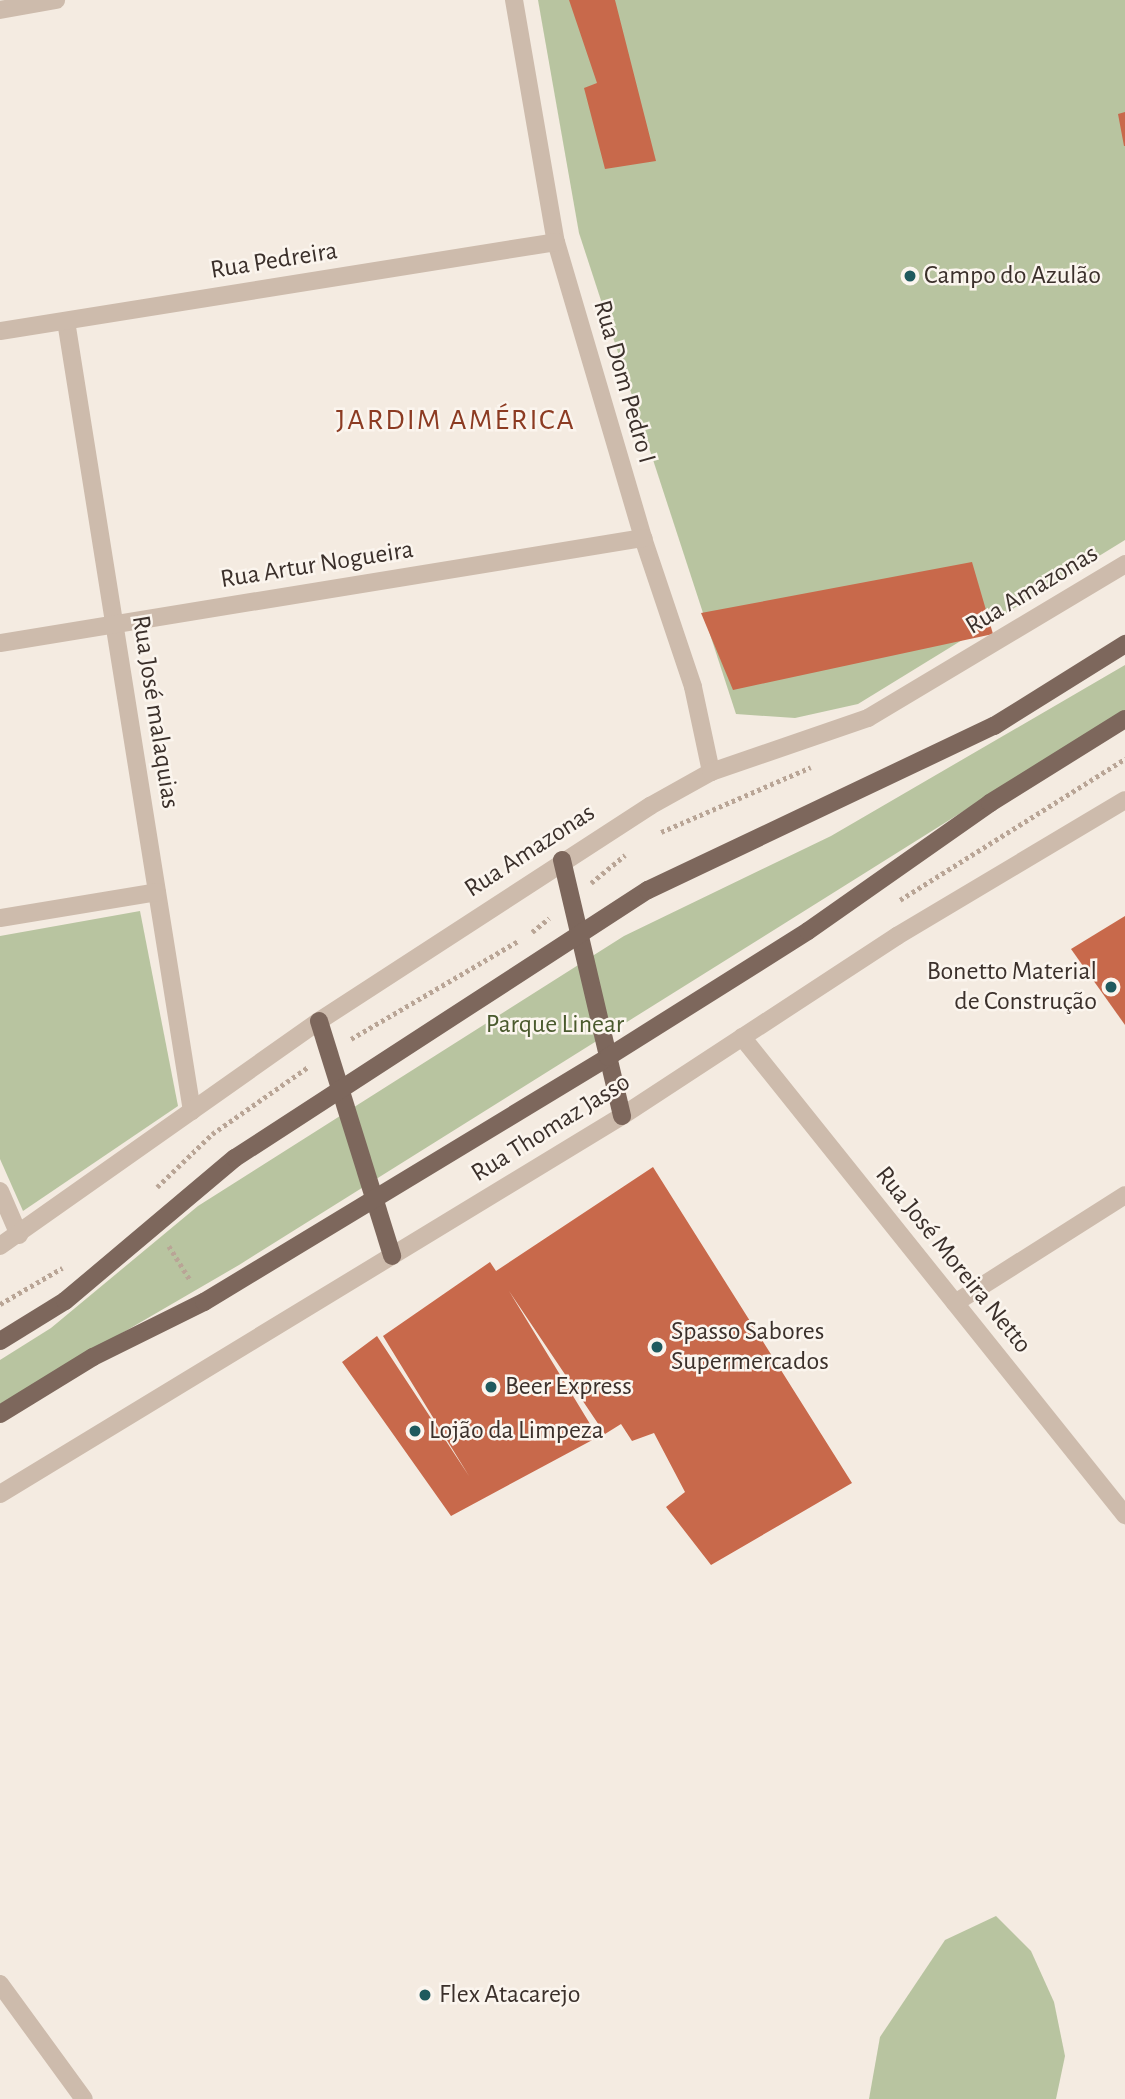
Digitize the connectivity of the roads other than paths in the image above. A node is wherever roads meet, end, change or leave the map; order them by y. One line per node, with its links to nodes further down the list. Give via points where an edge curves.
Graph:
1 (56, 0): 3 (street)
2 (513, 0): 4 (street, Rua Dom Pedro I)
3 (0, 10)
4 (556, 242): 5 (street, Rua Pedreira); 7 (street, Rua Dom Pedro I)
5 (66, 321): 6 (street, Rua Pedreira); 9 (street, Rua José malaquias)
6 (0, 331)
7 (643, 538): 9 (street, Rua Artur Nogueira); 13 (street, Rua Dom Pedro I, via 693,687)
8 (1125, 564): 13 (street, Rua Amazonas, via 868,718)
9 (114, 625): 10 (street, Rua Artur Nogueira); 16 (street, Rua José malaquias)
10 (0, 643)
11 (1125, 644): 18 (main road, via 994,726 648,890)
12 (1125, 719): 21 (main road, via 990,803 808,932)
13 (711, 772): 15 (street, Rua Amazonas)
14 (1125, 800): 20 (street, Rua Thomaz Jasso, via 897,936)
15 (562, 860): 18 (main road); 19 (street, Rua Amazonas)
16 (158, 892): 17 (street); 23 (street, Rua José malaquias)
17 (0, 918)
18 (579, 936): 21 (main road); 22 (main road)
19 (319, 1021): 22 (main road); 23 (street, Rua Amazonas)
20 (742, 1037): 24 (street, Rua Thomaz Jasso); 31 (street, Rua José Moreira Netto)
21 (608, 1057): 24 (main road); 27 (main road)
22 (341, 1092): 27 (main road); 32 (main road, via 234,1158 65,1300)
23 (192, 1111): 28 (street, Rua Amazonas)
24 (622, 1116): 30 (street, Rua Thomaz Jasso)
25 (0, 1191): 28 (street)
26 (1125, 1195): 31 (street)
27 (374, 1201): 30 (main road); 33 (main road, via 204,1302 93,1357)
28 (19, 1235): 29 (street, Rua Amazonas)
29 (0, 1246)
30 (392, 1256): 34 (street, Rua Thomaz Jasso)
31 (955, 1303): 35 (street, Rua José Moreira Netto)
32 (0, 1341)
33 (0, 1415)
34 (0, 1494)
35 (1125, 1515)
36 (0, 1984): 37 (street)
37 (84, 2099)

